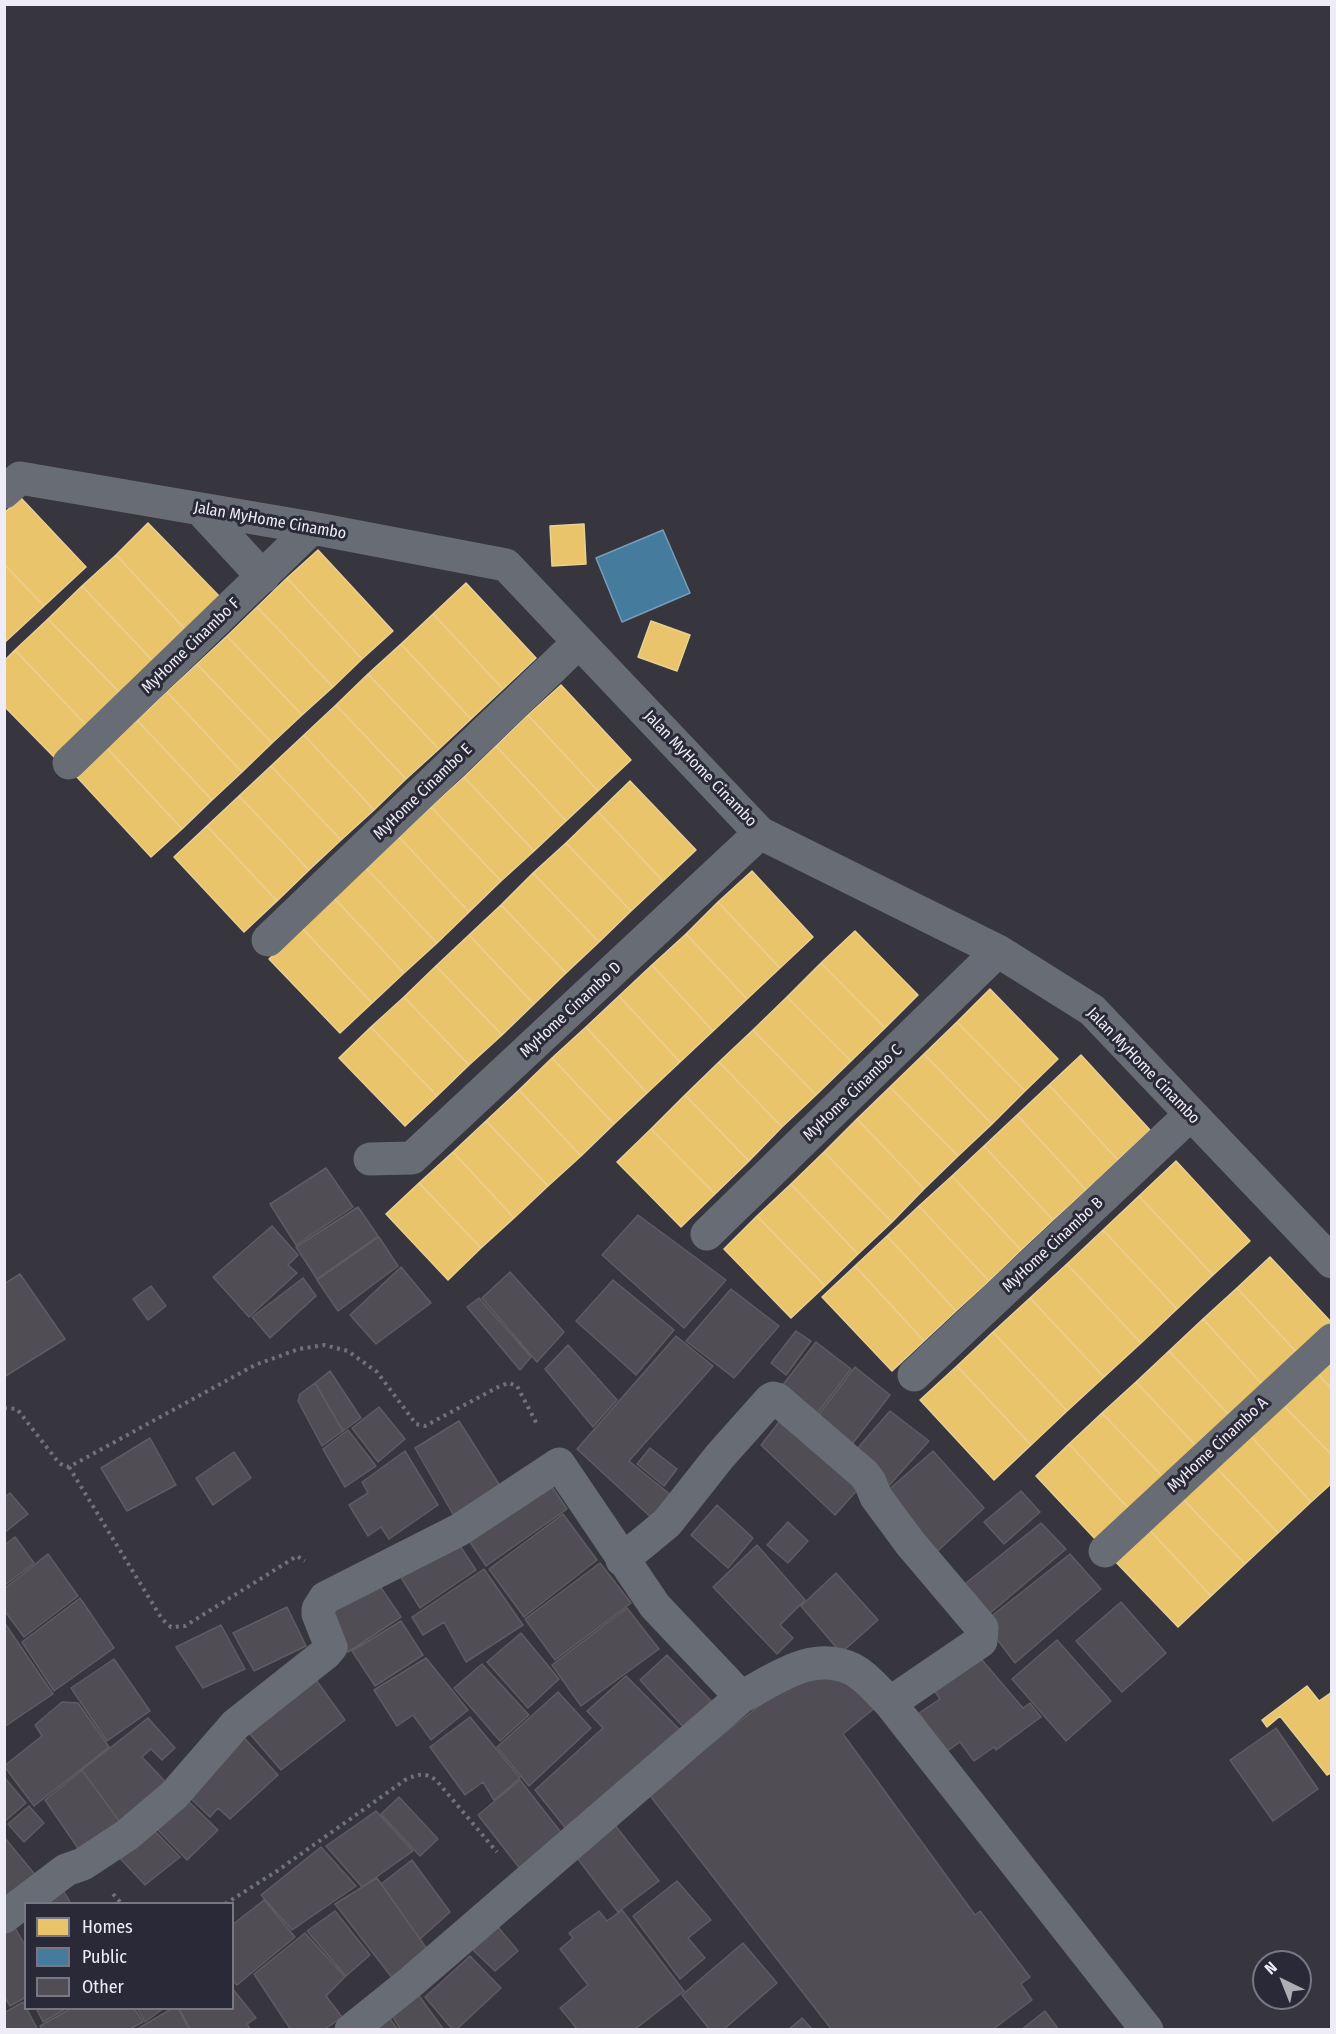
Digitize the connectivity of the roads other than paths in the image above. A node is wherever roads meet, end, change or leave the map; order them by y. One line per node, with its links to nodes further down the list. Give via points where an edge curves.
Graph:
1 (12, 485): 2 (street, Jalan MyHome Cinambo)
2 (201, 508): 3 (street, Jalan MyHome Cinambo); 4 (street)
3 (312, 528): 4 (street, MyHome Cinambo F); 5 (street, Jalan MyHome Cinambo, via 506,565)
4 (263, 577): 6 (street, MyHome Cinambo F)
5 (578, 643): 7 (street, Jalan MyHome Cinambo); 8 (street, MyHome Cinambo E)
6 (69, 763)
7 (760, 833): 9 (street, Jalan MyHome Cinambo); 11 (street, MyHome Cinambo D, via 412,1158)
8 (268, 940)
9 (998, 951): 10 (street, Jalan MyHome Cinambo, via 1092,1011); 12 (street, MyHome Cinambo C)
10 (1191, 1114): 13 (street, Jalan MyHome Cinambo); 15 (street, MyHome Cinambo B)
11 (370, 1159)
12 (707, 1234)
13 (1332, 1262)
14 (1332, 1340): 16 (street, MyHome Cinambo A)
15 (914, 1375)
16 (1105, 1551)
17 (622, 1560): 18 (street, via 655,1606); 19 (street, via 667,1523 720,1455 770,1400 777,1400 864,1474 910,1543 982,1628 981,1641); 20 (street, via 559,1464 459,1530 325,1598 318,1614 331,1647 326,1653 235,1725 174,1795 127,1835 83,1864 66,1870)
18 (741, 1697): 19 (street, via 797,1667 831,1662 854,1670); 21 (street, via 412,1982)
19 (890, 1703): 22 (street)
20 (4, 1917)
21 (351, 2030)
22 (1147, 2030)

